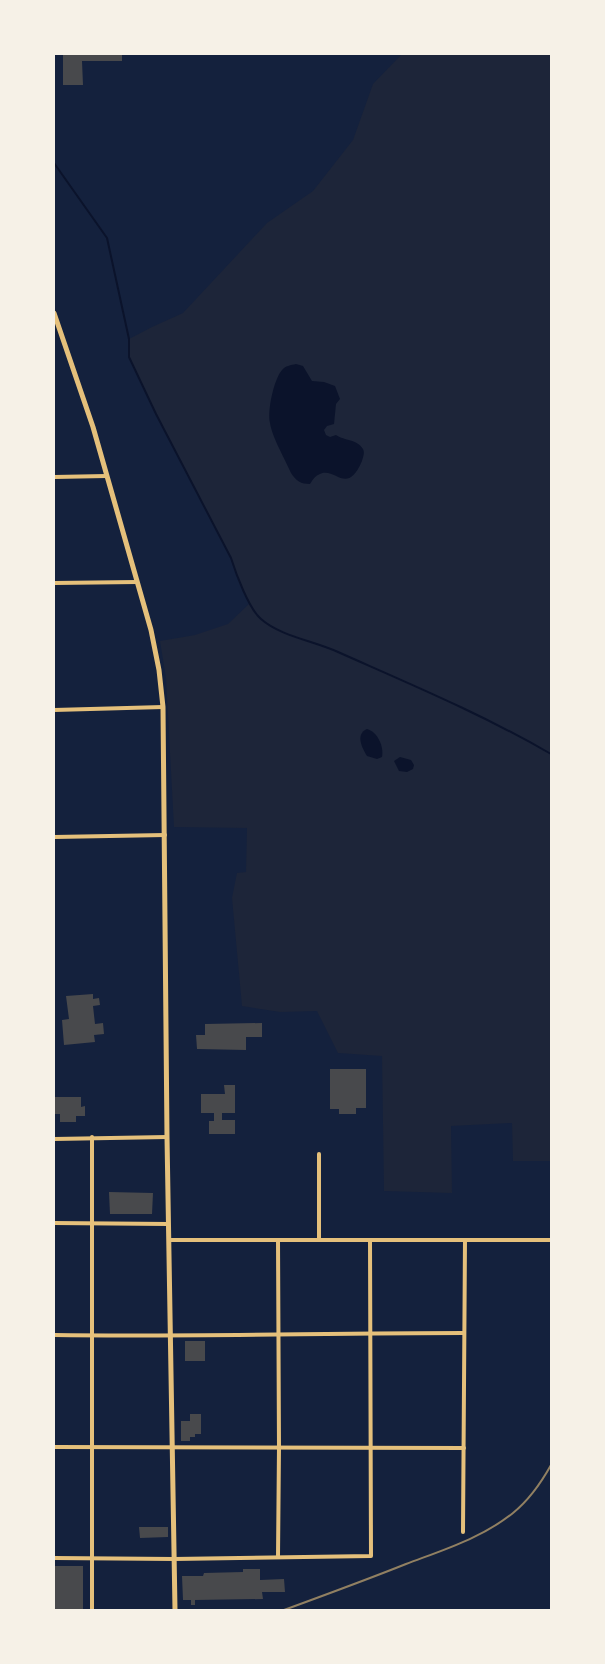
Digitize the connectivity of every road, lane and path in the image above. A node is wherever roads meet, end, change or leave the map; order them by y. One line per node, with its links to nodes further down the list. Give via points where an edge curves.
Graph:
1 (54, 313): 2 (main road)
2 (106, 476): 3 (street); 4 (main road)
3 (54, 478)
4 (137, 582): 5 (street); 6 (main road, via 156,652)
5 (54, 583)
6 (163, 707): 7 (street); 8 (main road)
7 (54, 710)
8 (165, 835): 9 (street); 10 (main road)
9 (54, 837)
10 (167, 1137): 12 (street); 16 (main road)
11 (54, 1138): 12 (street)
12 (92, 1138): 15 (street)
13 (319, 1154): 19 (street)
14 (54, 1223): 15 (street)
15 (92, 1223): 16 (street); 26 (street)
16 (168, 1224): 17 (main road)
17 (169, 1240): 18 (street); 27 (main road)
18 (278, 1240): 19 (street); 28 (street)
19 (319, 1240): 20 (street)
20 (370, 1240): 21 (street); 23 (street)
21 (465, 1240): 22 (street); 24 (street)
22 (551, 1240)
23 (370, 1332): 24 (street); 28 (street); 31 (street)
24 (464, 1332): 34 (street)
25 (54, 1335): 26 (street)
26 (91, 1335): 27 (street); 29 (street)
27 (170, 1335): 28 (street); 33 (main road)
28 (278, 1335): 30 (street)
29 (92, 1447): 32 (street); 33 (street); 38 (street)
30 (279, 1447): 31 (street); 33 (street); 36 (street)
31 (371, 1447): 34 (street); 36 (street, via 370,1556)
32 (54, 1448)
33 (172, 1448): 39 (main road)
34 (464, 1448): 35 (street)
35 (463, 1532)
36 (278, 1557): 39 (street)
37 (54, 1558): 38 (street)
38 (92, 1558): 39 (street); 40 (street)
39 (174, 1559): 41 (main road)
40 (92, 1610)
41 (175, 1610)

